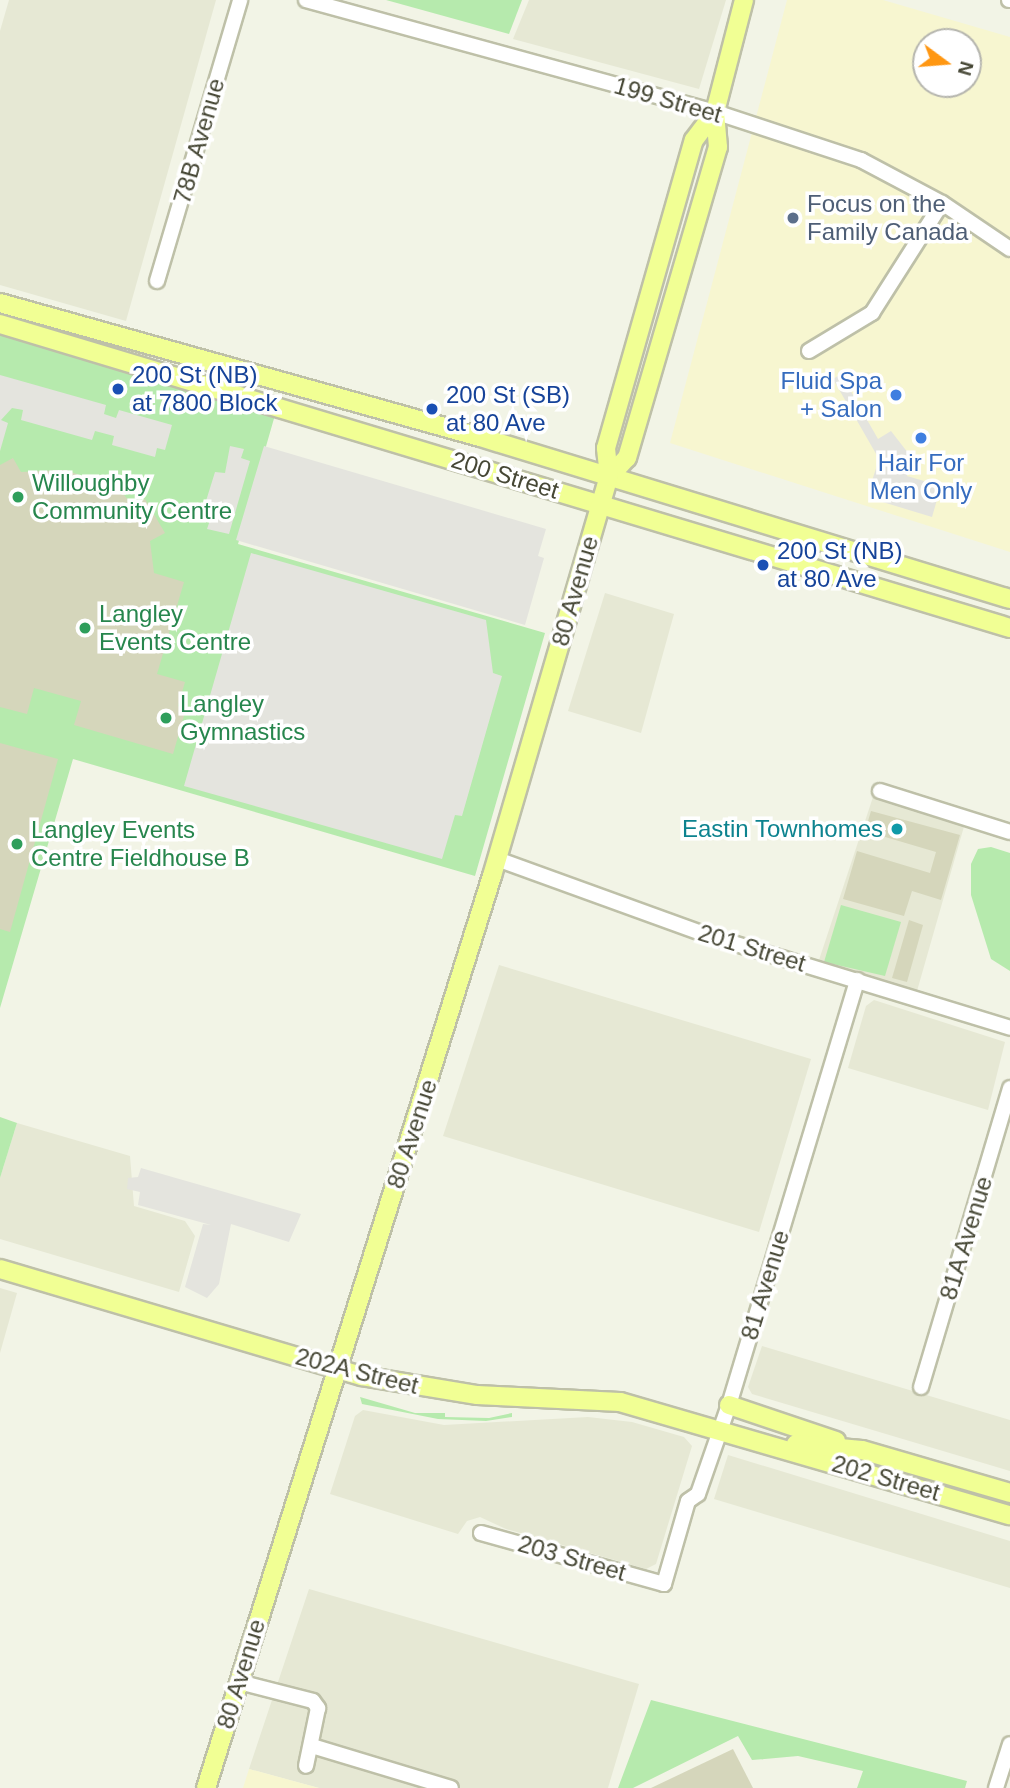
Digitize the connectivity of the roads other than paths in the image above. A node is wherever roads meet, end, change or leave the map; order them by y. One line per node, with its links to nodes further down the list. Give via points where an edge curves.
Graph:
1 (240, 0): 7 (street, 78B Avenue)
2 (306, 0): 4 (street, 199 Street)
3 (744, 0): 4 (main road, 80 Avenue)
4 (715, 112): 5 (street, 199 Street, via 861,160); 11 (main road, 80 Avenue, via 694,140 606,448); 11 (main road, 80 Avenue, via 718,147 635,432 627,458)
5 (942, 203): 6 (street, 199 Street); 10 (street, via 872,313)
6 (1010, 249)
7 (158, 281)
8 (0, 303): 11 (main road, 200 Street)
9 (0, 324): 12 (main road, 200 Street)
10 (809, 351)
11 (608, 477): 12 (main road, 80 Avenue); 13 (main road, 200 Street)
12 (600, 503): 14 (main road, 200 Street); 17 (main road, 80 Avenue)
13 (1010, 599)
14 (1010, 628)
15 (880, 791): 16 (street)
16 (1010, 832)
17 (497, 859): 18 (street, 201 Street, via 710,936); 22 (main road, 80 Avenue)
18 (856, 980): 19 (street, 201 Street); 24 (street, 81 Avenue)
19 (1010, 1028)
20 (1010, 1088): 23 (street, 81A Avenue)
21 (0, 1269): 22 (main road, 202A Street)
22 (335, 1368): 25 (main road, 202A Street, via 463,1393 597,1398); 32 (main road, 80 Avenue)
23 (921, 1387)
24 (729, 1405): 25 (street, 81 Avenue); 27 (main road)
25 (721, 1431): 26 (main road, 202 Street); 31 (street, 81 Avenue, via 698,1494 688,1501)
26 (762, 1442): 27 (main road, 202 Street); 29 (main road, 202 Street)
27 (862, 1450): 28 (main road, 202 Street)
28 (1010, 1493)
29 (1010, 1514)
30 (481, 1533): 31 (street, 203 Street)
31 (664, 1584)
32 (239, 1682): 34 (street, via 313,1701 318,1725); 36 (main road, 80 Avenue)
33 (1010, 1744): 38 (street)
34 (312, 1746): 35 (street); 37 (street)
35 (306, 1766)
36 (206, 1788)
37 (452, 1788)
38 (996, 1788)

